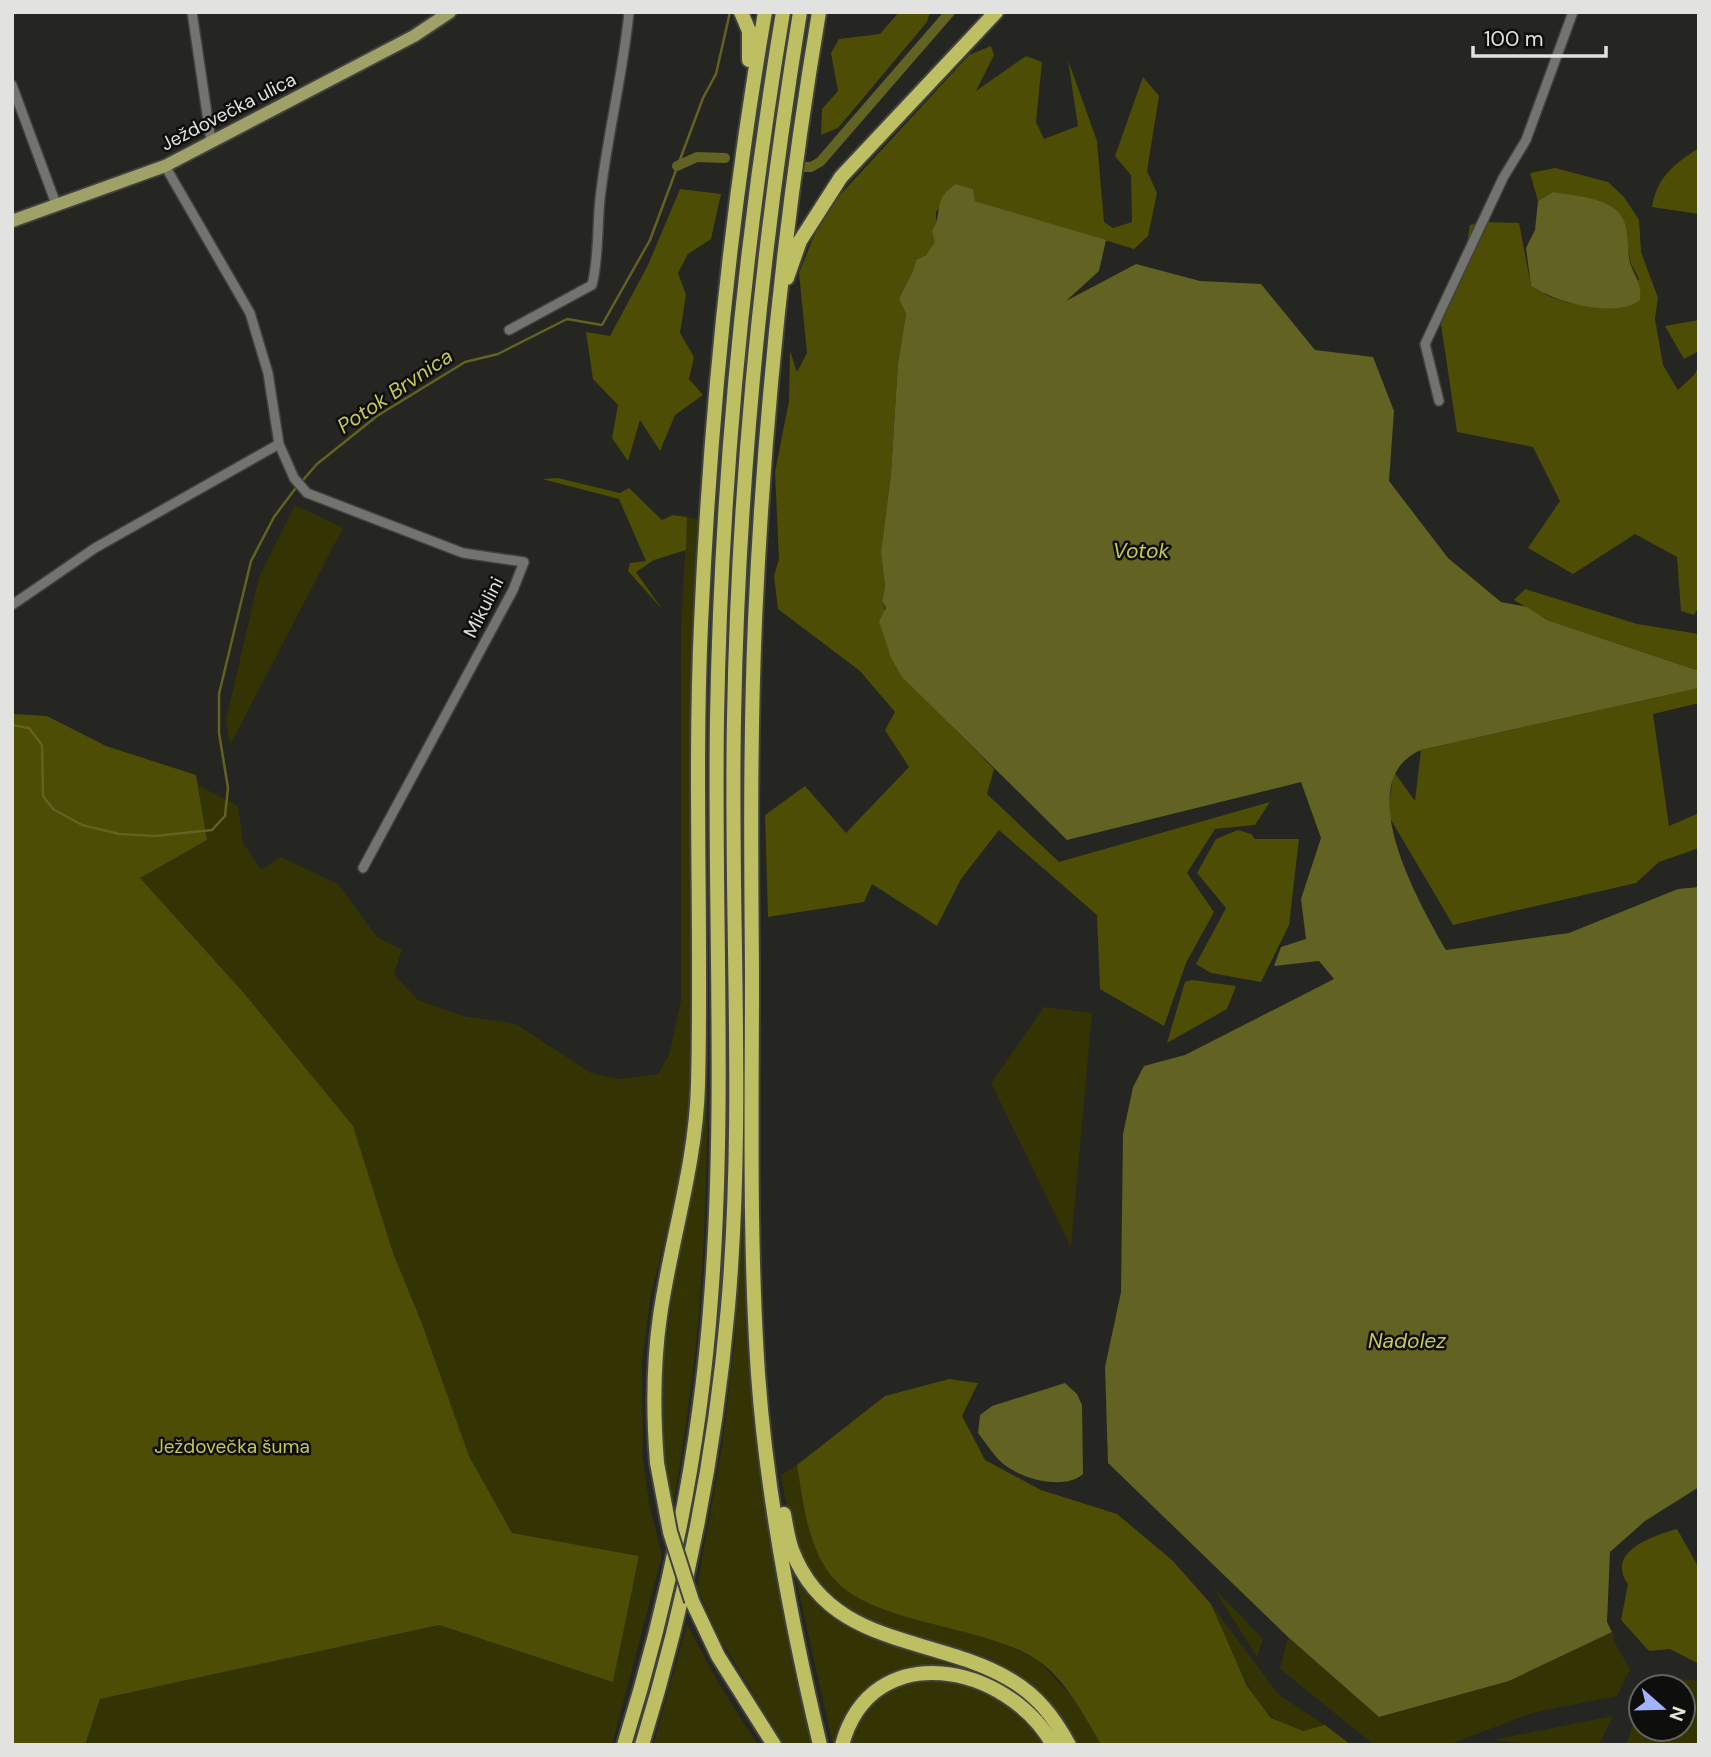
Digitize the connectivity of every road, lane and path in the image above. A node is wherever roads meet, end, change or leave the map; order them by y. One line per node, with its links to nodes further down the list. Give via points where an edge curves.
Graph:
1 (192, 12): 13 (street)
2 (450, 12): 13 (main road, Ježdovečka ulica, via 414,36)
3 (629, 12): 18 (street, via 600,199 592,285)
4 (765, 12): 12 (highway)
5 (783, 12): 25 (highway, via 743,295 719,624 717,1161 711,1300 691,1460 668,1587)
6 (800, 12): 26 (highway, via 760,295 737,622 728,1305 689,1567)
7 (819, 12): 17 (highway)
8 (996, 12): 17 (highway, via 841,177 825,200 800,241)
9 (1573, 12): 19 (street, via 1526,140 1503,178 1425,344)
10 (741, 13): 12 (highway, via 750,39)
11 (13, 88): 15 (street)
12 (749, 103): 24 (highway, bridge, via 718,372 701,624 698,1089 686,1186 660,1315 654,1398 657,1462 679,1562 718,1656)
13 (211, 141): 14 (main road, Ježdovečka ulica)
14 (165, 166): 15 (main road, Ježdovečka ulica); 20 (street, via 250,313 268,373)
15 (56, 204): 16 (main road, Ježdovečka ulica)
16 (12, 221)
17 (775, 330): 23 (highway, via 755,623 751,816 755,1306)
18 (509, 331)
19 (1440, 401)
20 (279, 444): 21 (street, via 95,548); 22 (street, Mikulini, via 294,478 307,493 463,553 524,562)
21 (12, 605)
22 (363, 868)
23 (766, 1446): 29 (highway, via 786,1588); 32 (highway, via 775,1460 792,1550 834,1608 867,1629 1009,1679 1052,1715)
24 (761, 1723): 27 (highway); 28 (highway)
25 (624, 1745)
26 (642, 1745)
27 (764, 1745)
28 (774, 1745)
29 (820, 1745)
30 (842, 1745): 31 (highway, via 849,1725 869,1697 900,1679 929,1673 962,1676 1000,1690 1027,1709)
31 (1053, 1745)
32 (1069, 1745)

